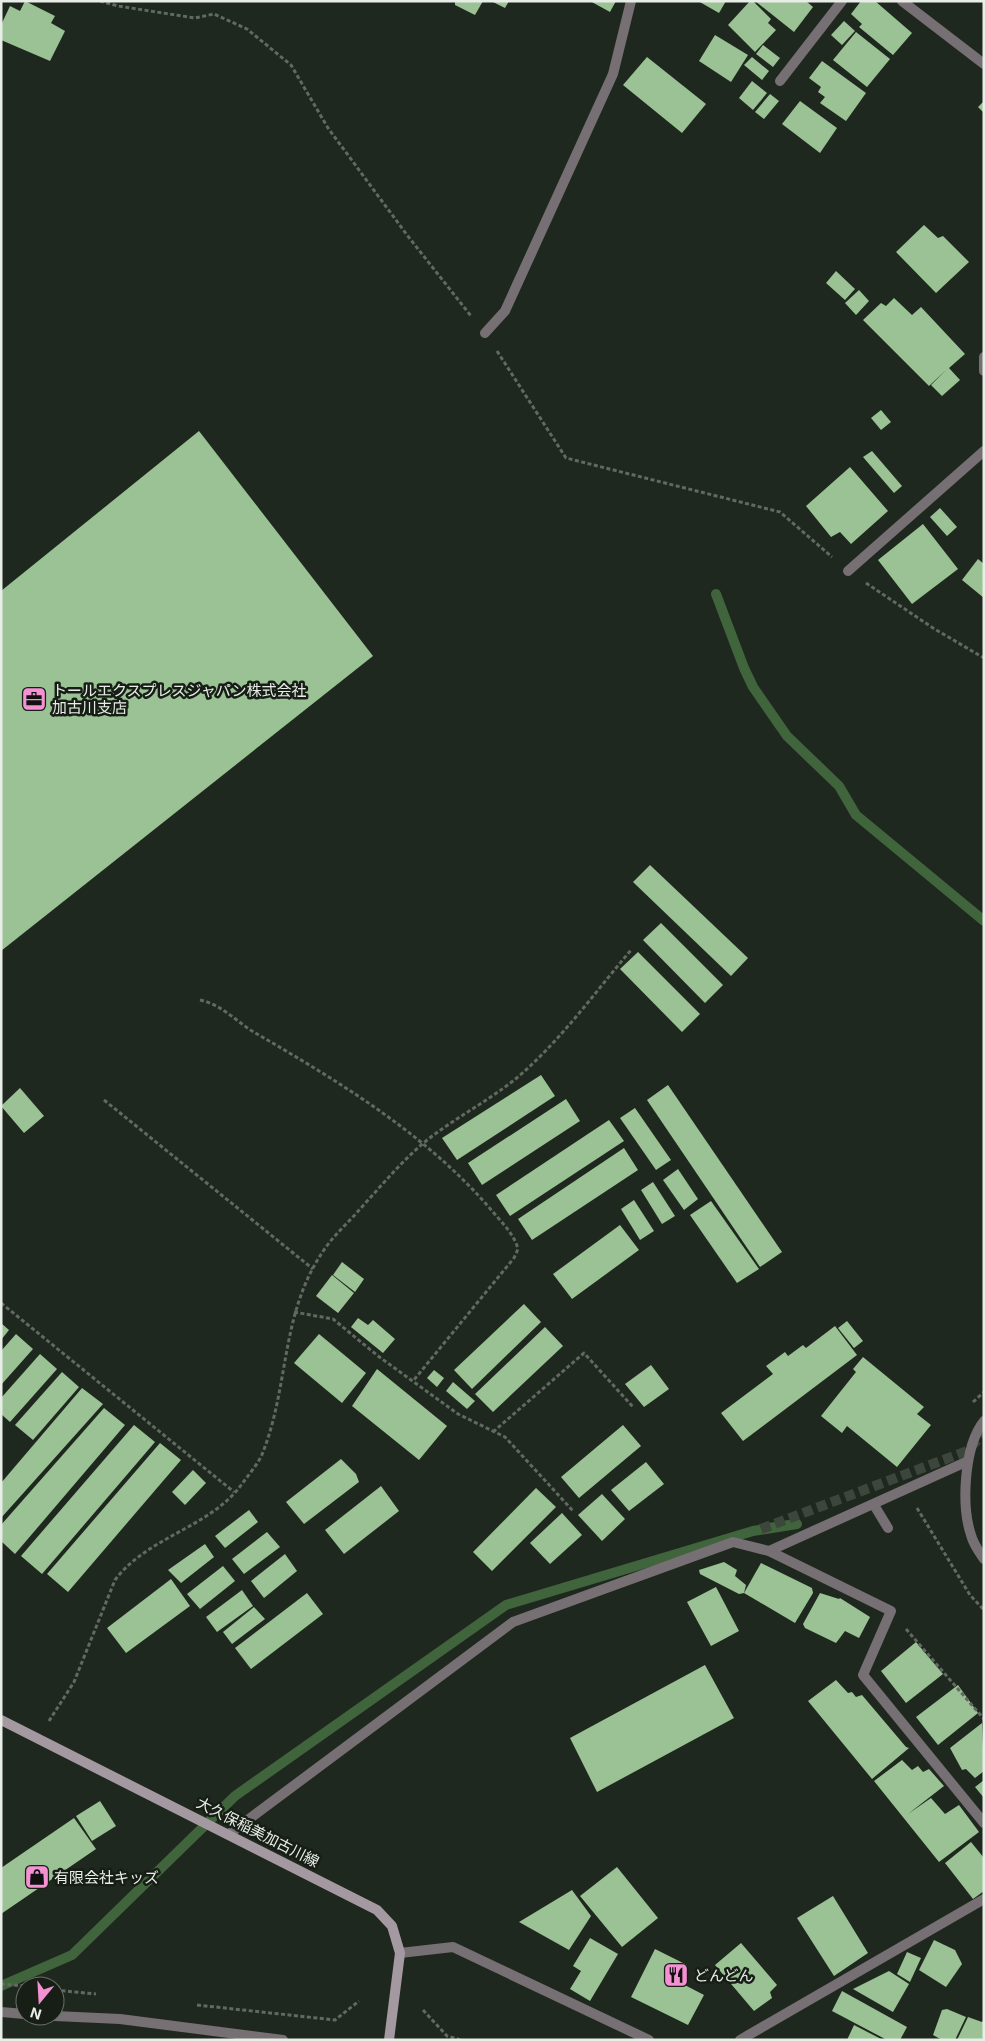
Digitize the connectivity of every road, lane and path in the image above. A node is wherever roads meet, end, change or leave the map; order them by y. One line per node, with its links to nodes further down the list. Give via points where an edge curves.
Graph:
1 (100, 1): 7 (path, via 195,18 214,14 246,29 292,65 328,128)
2 (631, 1): 7 (street, via 613,74 505,310)
3 (842, 1): 6 (street)
4 (902, 1): 5 (street)
5 (984, 64)
6 (780, 81)
7 (485, 333): 11 (path, via 566,458 780,512)
8 (984, 357): 9 (street)
9 (984, 371)
10 (984, 451): 11 (street)
11 (848, 571): 12 (path)
12 (984, 658)
13 (631, 950): 16 (path, via 527,1070)
14 (200, 1000): 16 (path, via 211,1002 350,1090)
15 (104, 1100): 17 (path)
16 (422, 1144): 17 (path, via 407,1156 326,1247); 20 (path, via 476,1191 515,1238 518,1249)
17 (313, 1269): 19 (path)
18 (1, 1303): 27 (path)
19 (294, 1312): 20 (path, via 333,1319); 27 (path, via 274,1416 263,1454)
20 (413, 1381): 25 (path, via 458,1414)
21 (984, 1392): 22 (path)
22 (966, 1407)
23 (633, 1408): 25 (path, via 584,1353)
24 (984, 1420): 26 (street)
25 (493, 1432): 30 (path, via 505,1437)
26 (968, 1461): 28 (street); 33 (street, via 966,1510 971,1536)
27 (234, 1492): 38 (path, via 186,1528 152,1545 124,1567 115,1580 74,1682)
28 (874, 1505): 31 (street); 32 (street)
29 (915, 1505): 34 (path, via 970,1595)
30 (574, 1512)
31 (888, 1528)
32 (769, 1551): 35 (street); 40 (street, via 733,1542 513,1622)
33 (984, 1559)
34 (984, 1610)
35 (891, 1611): 36 (path); 39 (street, via 863,1675)
36 (984, 1719)
37 (1, 1720): 38 (main road, 大久保稲美加古川線)
38 (38, 1738): 40 (main road, 大久保稲美加古川線)
39 (984, 1823)
40 (229, 1834): 42 (main road, 大久保稲美加古川線, via 377,1910 392,1926)
41 (984, 1899): 57 (street)
42 (400, 1953): 54 (main road, 大久保稲美加古川線); 56 (street, via 453,1947)
43 (1, 1984): 44 (path)
44 (15, 1985)
45 (65, 1991): 46 (path)
46 (103, 1995)
47 (359, 2001): 48 (path, via 335,2020)
48 (190, 2004)
49 (423, 2010): 55 (path, via 447,2036)
50 (1, 2012): 51 (street)
51 (15, 2013)
52 (65, 2016): 53 (street, via 120,2019)
53 (283, 2040)
54 (389, 2040)
55 (462, 2040)
56 (649, 2040)
57 (740, 2040)

